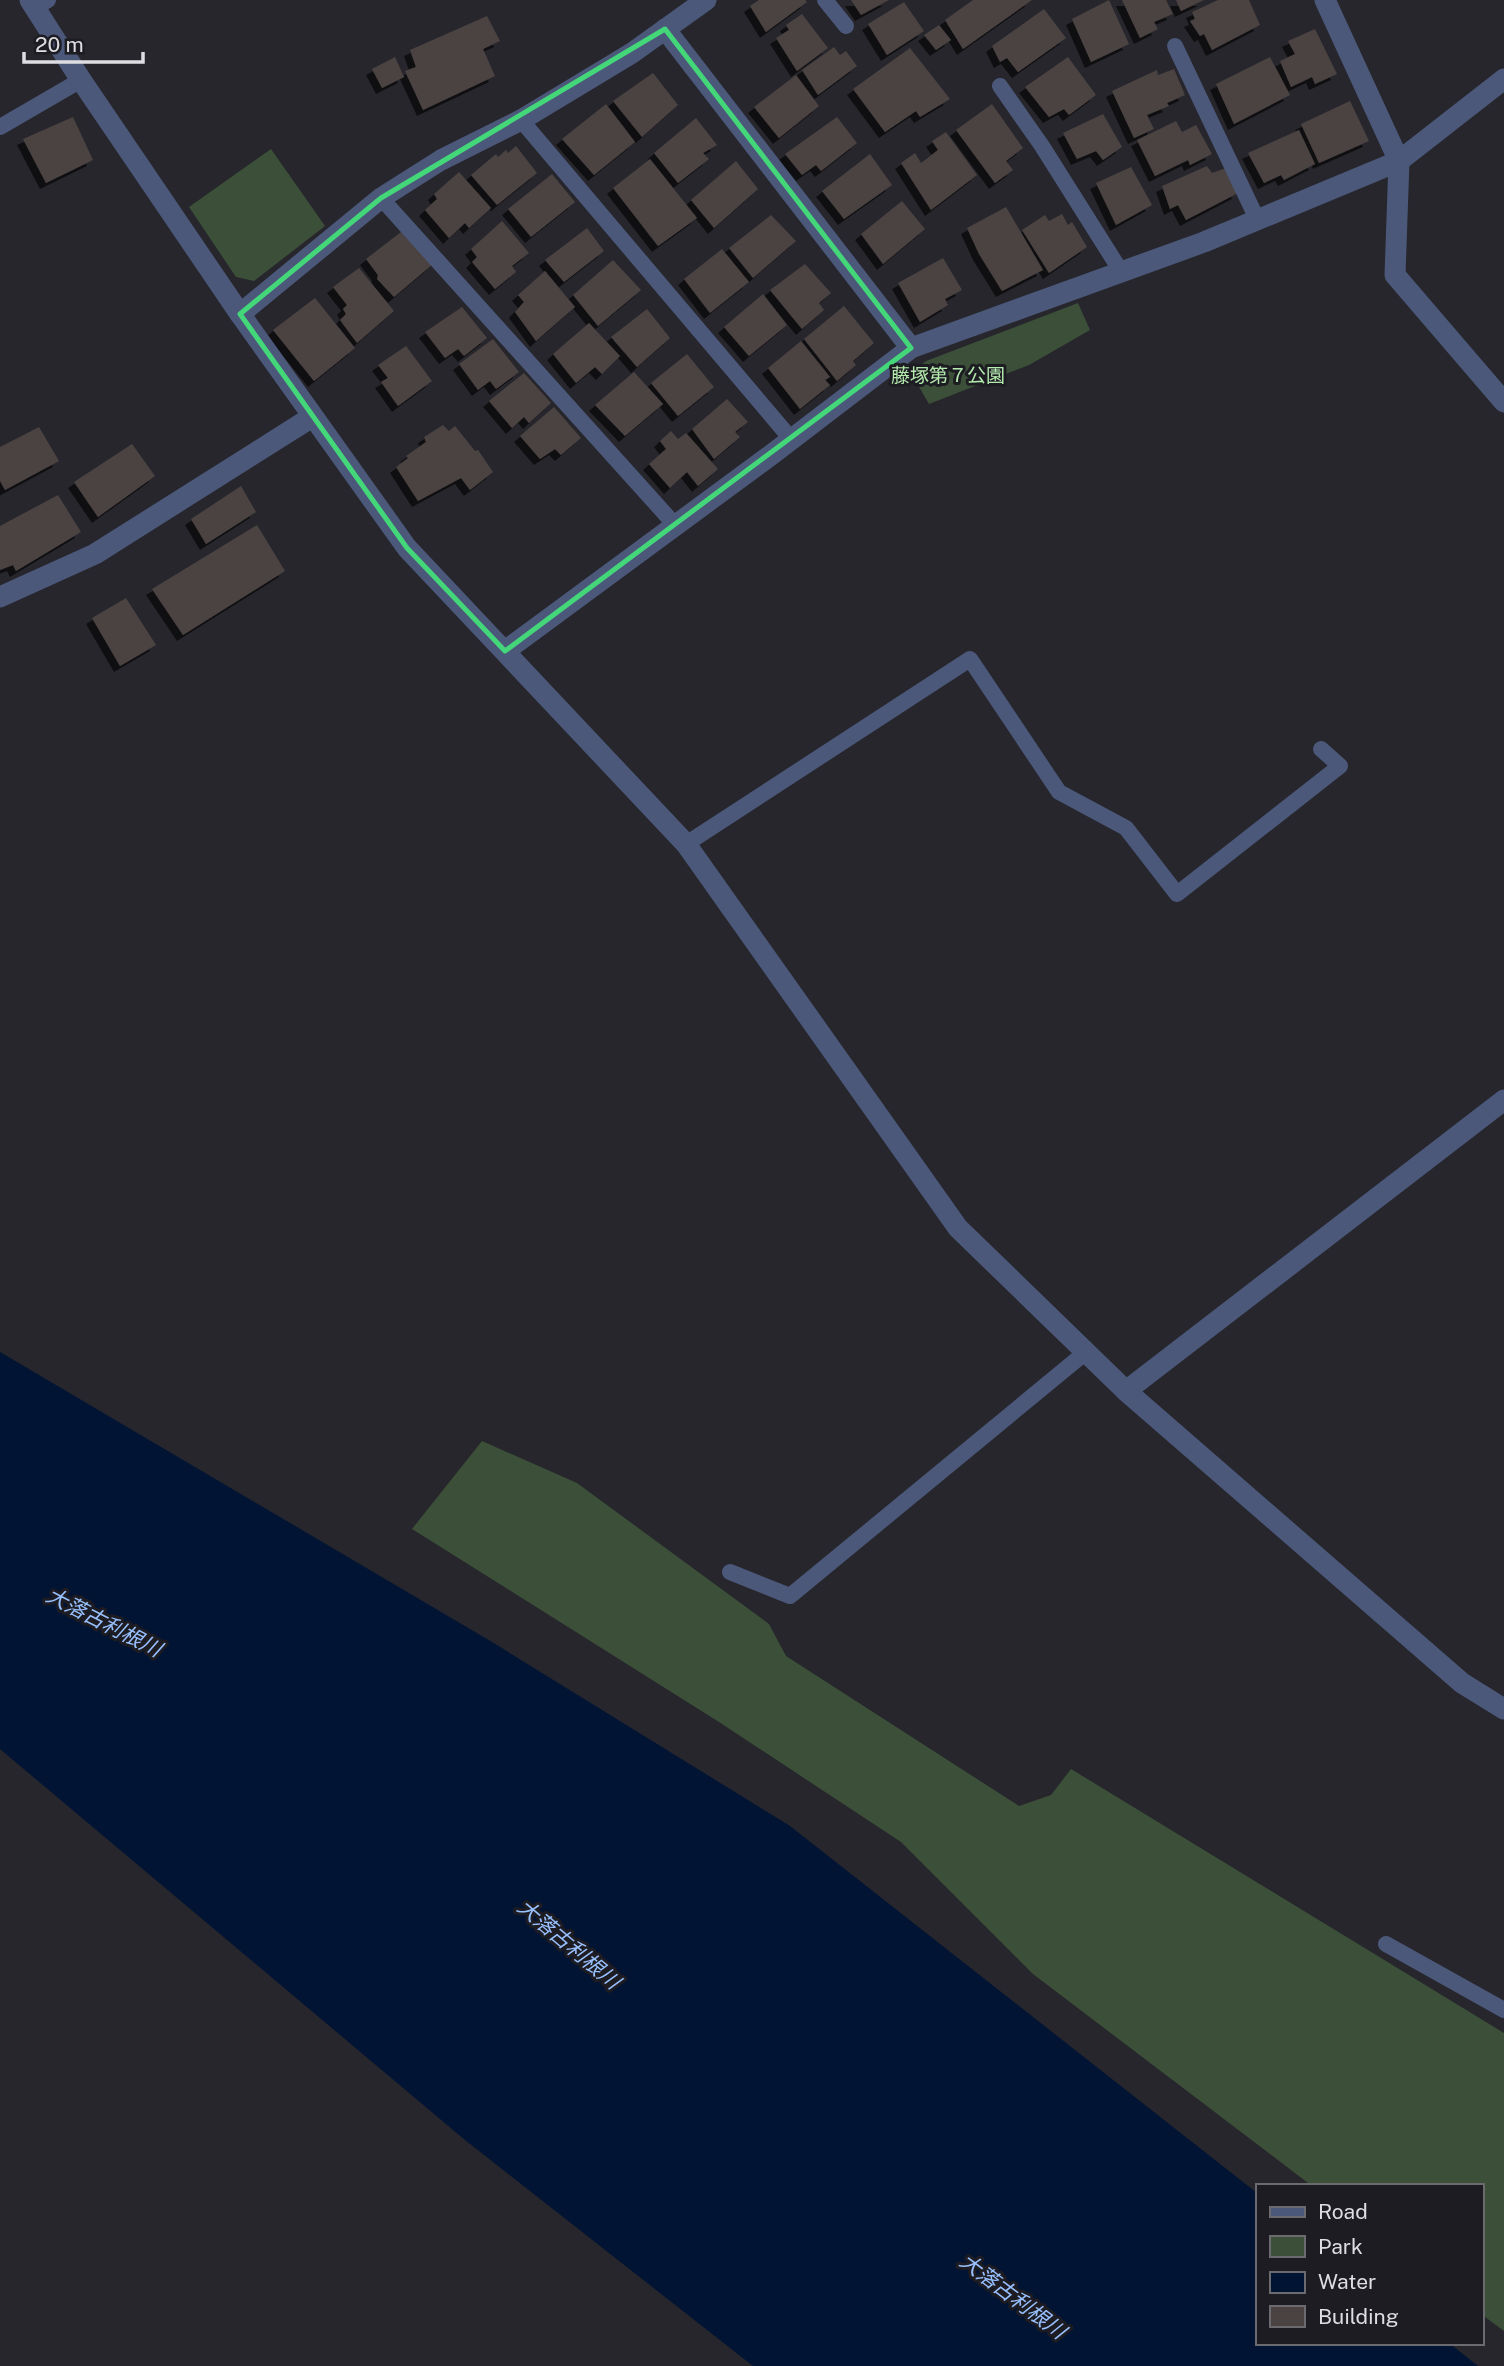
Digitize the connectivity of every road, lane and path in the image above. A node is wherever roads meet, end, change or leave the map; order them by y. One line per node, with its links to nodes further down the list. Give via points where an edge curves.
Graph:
1 (706, 0): 6 (street)
2 (825, 0): 5 (lane)
3 (1325, 0): 13 (street)
4 (38, 3): 9 (street)
5 (846, 26)
6 (665, 29): 11 (street); 18 (street)
7 (1175, 46): 15 (lane)
8 (1504, 79): 13 (street)
9 (81, 80): 12 (lane); 17 (street)
10 (1000, 86): 16 (lane)
11 (521, 120): 14 (street, via 441,160); 21 (lane)
12 (0, 127)
13 (1399, 161): 15 (street); 19 (street, via 1395,275)
14 (381, 198): 17 (street); 22 (lane)
15 (1257, 219): 16 (street)
16 (1122, 273): 18 (street)
17 (240, 314): 20 (street)
18 (911, 348): 21 (street)
19 (1504, 402)
20 (312, 417): 23 (street, via 95,554); 24 (street, via 407,548)
21 (792, 440): 22 (street)
22 (676, 526): 24 (street)
23 (0, 597)
24 (505, 651): 26 (street)
25 (1321, 749): 26 (lane, via 1340,766 1177,894 1126,828 1059,792 970,660)
26 (686, 844): 28 (street, via 958,1228)
27 (1504, 1100): 29 (street)
28 (1086, 1352): 29 (street); 30 (lane, via 790,1595)
29 (1126, 1391): 31 (street, via 1462,1683)
30 (730, 1572)
31 (1504, 1709)
32 (1386, 1944): 33 (lane)
33 (1504, 2010)

